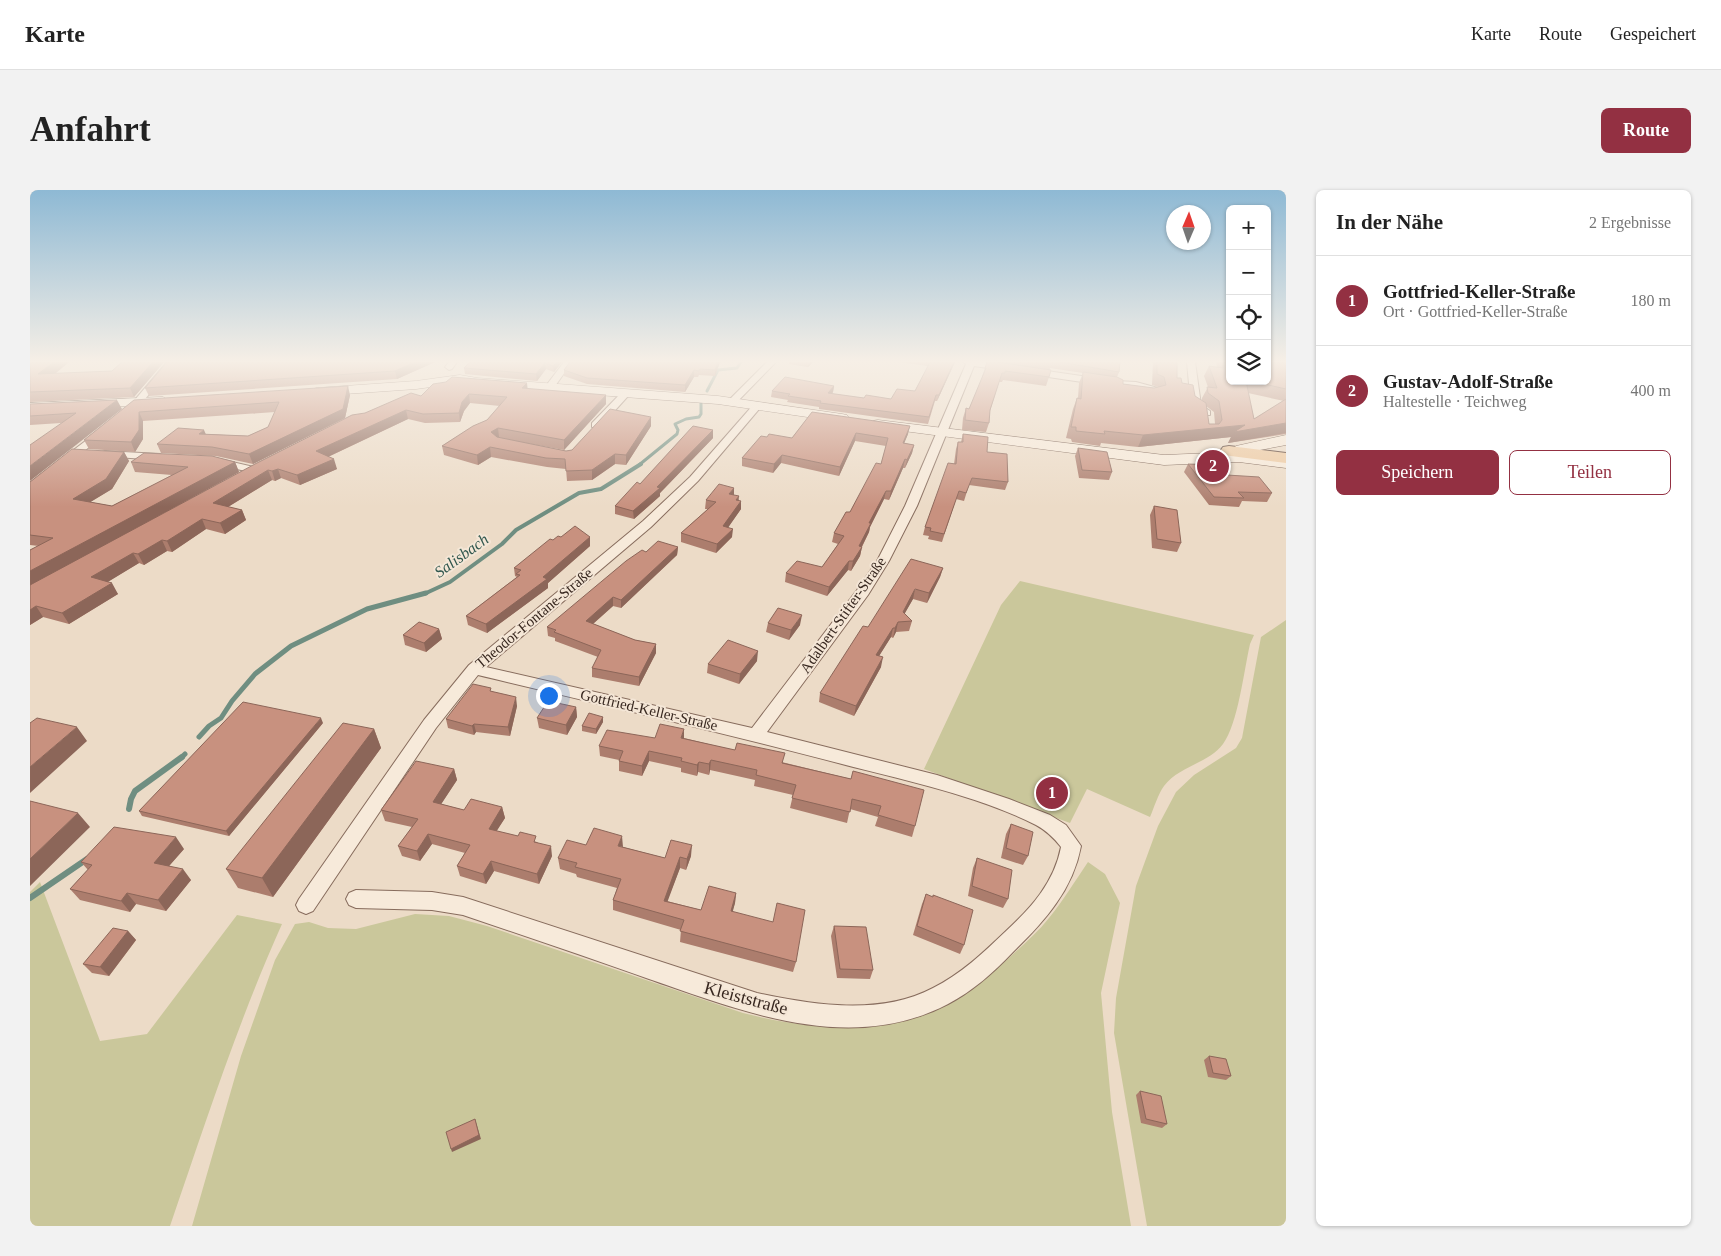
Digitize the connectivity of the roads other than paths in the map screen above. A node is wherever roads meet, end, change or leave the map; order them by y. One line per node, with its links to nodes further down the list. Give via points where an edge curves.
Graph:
1 (128, 410): 12 (street)
2 (610, 410): 9 (street)
3 (753, 410): 21 (street, Theodor-Fontane-Straße, via 694,479 647,524)
4 (786, 410): 8 (main road)
5 (950, 410): 8 (street, Adalbert-Stifter-Straße)
6 (1203, 410): 7 (street)
7 (1208, 426)
8 (940, 433): 13 (main road); 22 (street, Adalbert-Stifter-Straße, via 911,506 883,561)
9 (587, 435)
10 (1286, 442): 11 (main road); 14 (main road, via 1282,449)
11 (1230, 451): 13 (main road); 14 (main road)
12 (75, 454): 15 (street); 20 (street)
13 (1113, 454): 17 (main road, via 1177,460 1248,457)
14 (1286, 456)
15 (168, 458)
16 (204, 460): 18 (street)
17 (1286, 464)
18 (258, 468): 19 (street)
19 (236, 480)
20 (30, 489)
21 (474, 669): 22 (street, Gottfried-Keller-Straße); 25 (street, Theodor-Fontane-Straße, via 430,724)
22 (756, 735): 23 (street, Gottfried-Keller-Straße, via 937,782 1003,804 1043,820 1059,830)
23 (1071, 846): 24 (street, Kleiststraße, via 1066,871 1039,910 990,960 932,1001 872,1015 839,1017 746,1002 463,906)
24 (356, 899)
25 (306, 905)

